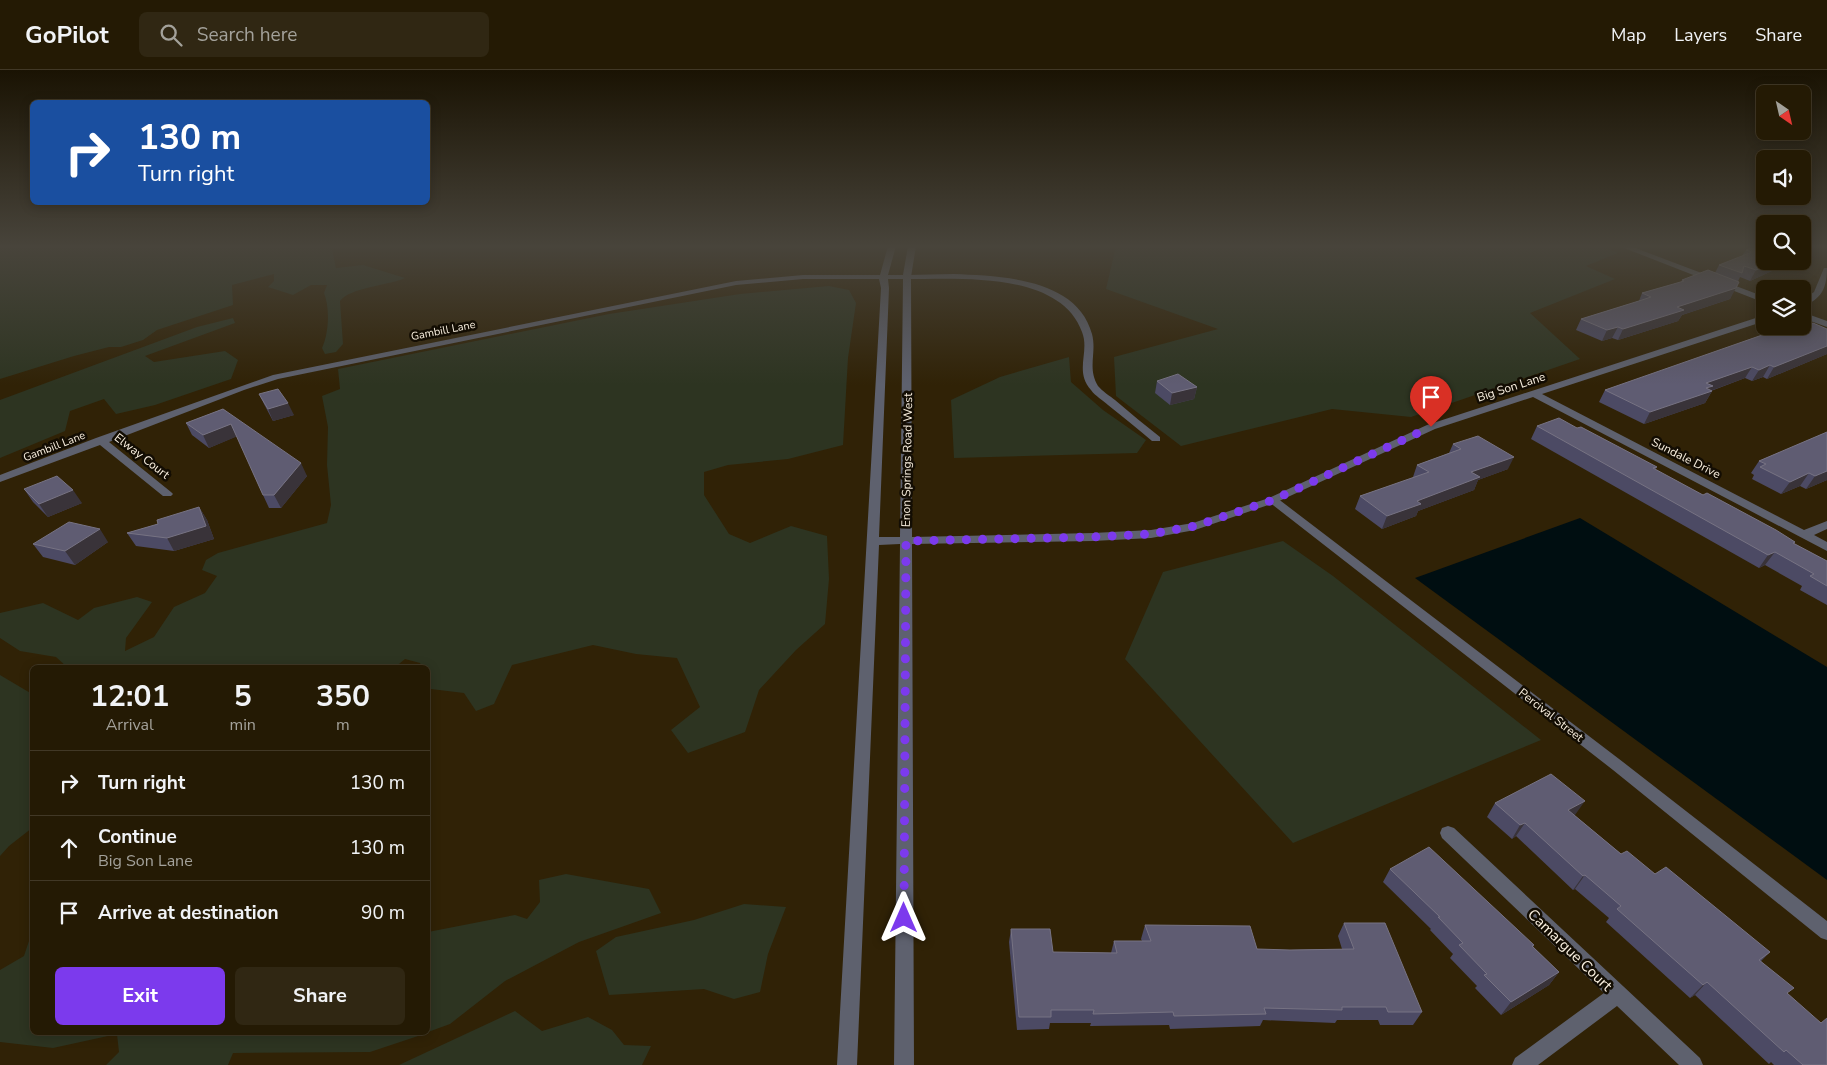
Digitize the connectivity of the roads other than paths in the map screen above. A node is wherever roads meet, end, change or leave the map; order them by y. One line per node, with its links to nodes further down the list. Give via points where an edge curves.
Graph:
1 (689, 292): 10 (street, Gambill Lane, via 319,367 241,388)
2 (884, 292): 16 (street)
3 (907, 292): 17 (street, Enon Springs Road West)
4 (1048, 292): 9 (street, Gambill Lane, via 1076,310 1084,321 1090,356 1086,369 1094,388)
5 (1811, 318): 7 (street)
6 (1756, 321): 8 (street, Big Son Lane)
7 (1827, 324)
8 (1533, 393): 13 (street, Big Son Lane, via 1431,427); 15 (street, Sundale Drive)
9 (1156, 439)
10 (100, 440): 11 (street, Gambill Lane); 12 (street, Elway Court)
11 (0, 479)
12 (167, 494)
13 (1273, 500): 17 (street, Big Son Lane, via 1195,526 1151,534); 20 (street, Percival Street)
14 (1827, 525): 15 (street)
15 (1804, 535): 18 (street, Sundale Drive)
16 (873, 541): 17 (street, Big Son Lane); 22 (street)
17 (906, 541): 23 (street, Enon Springs Road West)
18 (1827, 547)
19 (1448, 833): 21 (street, Camargue Court)
20 (1827, 932)
21 (1617, 995): 24 (street); 25 (street, Camargue Court)
22 (847, 1065)
23 (904, 1065)
24 (1522, 1065)
25 (1694, 1065)

